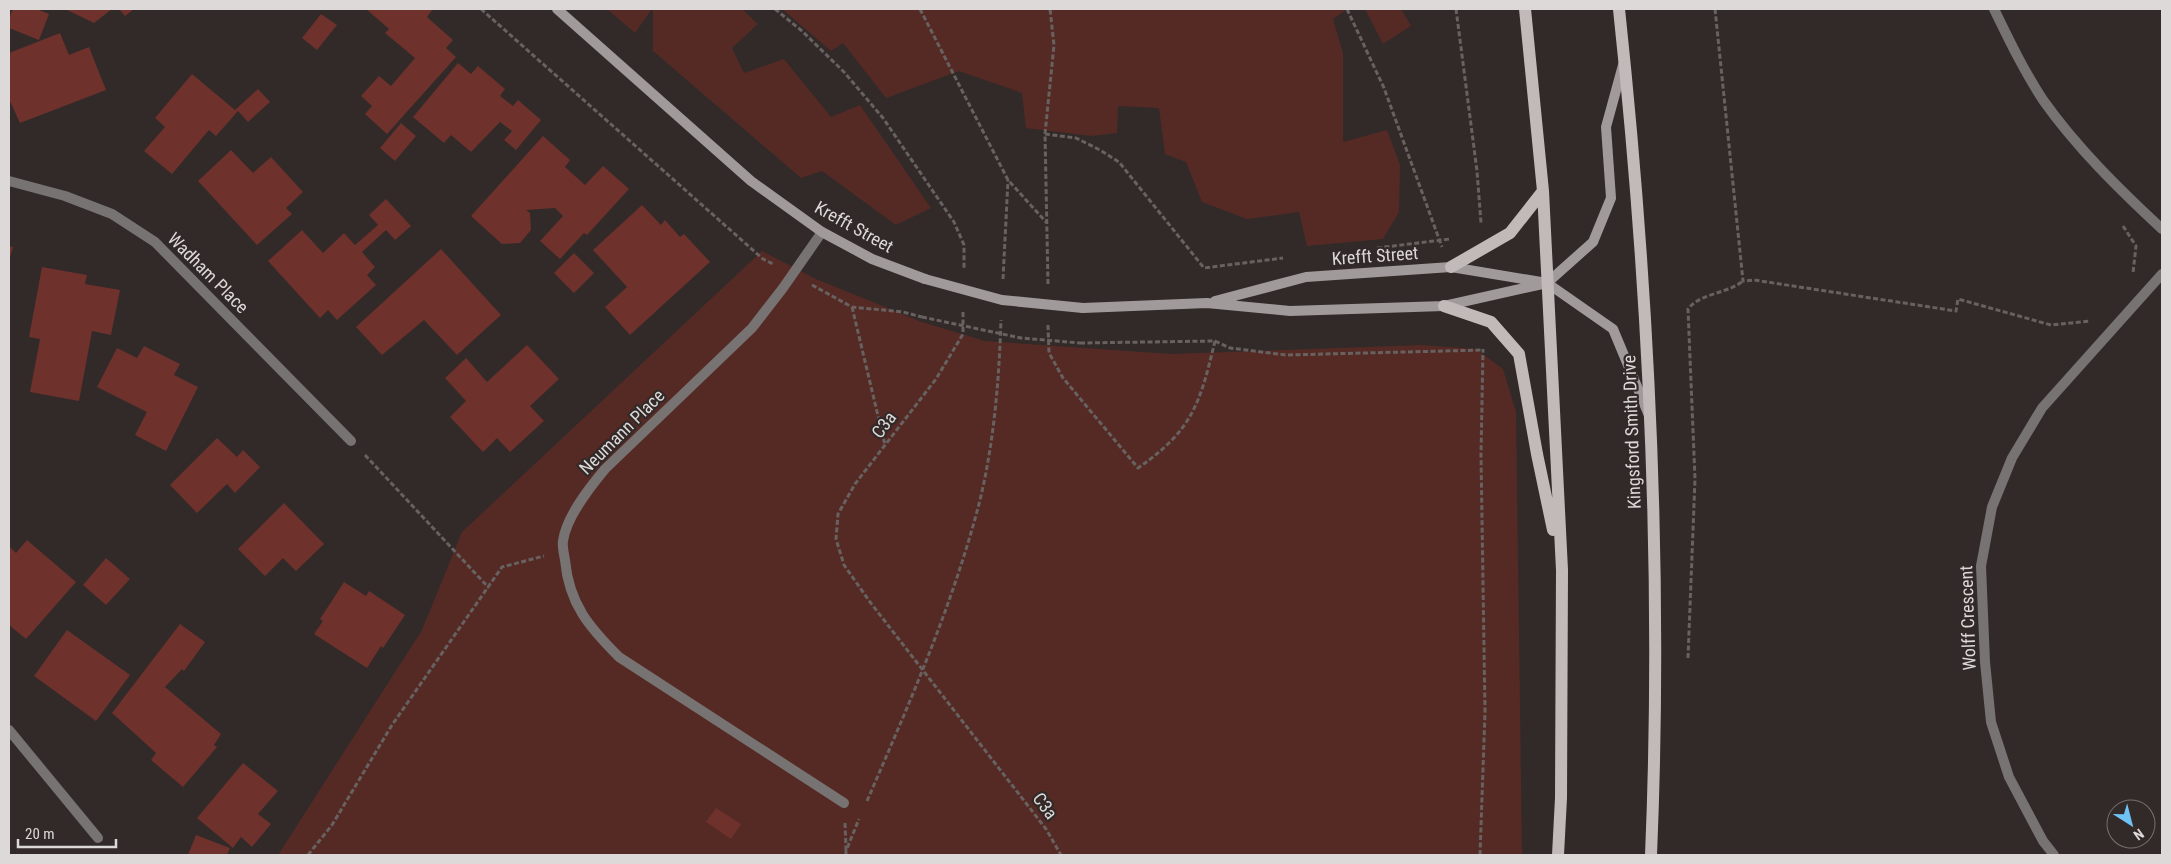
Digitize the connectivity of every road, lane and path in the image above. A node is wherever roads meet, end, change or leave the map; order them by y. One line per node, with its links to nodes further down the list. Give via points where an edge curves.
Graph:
1 (481, 9): 22 (path)
2 (557, 9): 20 (street, Krefft Street, via 751,181)
3 (775, 9): 24 (path, via 844,72 883,118 954,222 964,245)
4 (920, 9): 15 (path)
5 (1050, 9): 13 (path, via 1054,45)
6 (1347, 9): 23 (path, via 1384,88 1439,241)
7 (1456, 9): 21 (path, via 1477,171 1482,232)
8 (1525, 9): 16 (main road)
9 (1619, 9): 12 (main road, Kingsford Smith Drive)
10 (1715, 9): 26 (path)
11 (1994, 9): 19 (street, via 2019,60 2070,135)
12 (1624, 62): 28 (street, Krefft Street, via 1606,127 1611,198 1593,242); 37 (main road, Kingsford Smith Drive, via 1642,258)
13 (1045, 134)
14 (9, 180): 38 (street, Wadham Place, via 112,214 155,242)
15 (1008, 180): 18 (path); 29 (path)
16 (1543, 191): 21 (main road, via 1510,234); 28 (main road)
17 (2121, 223): 27 (path, via 2136,246 2133,274)
18 (1047, 224)
19 (2162, 229)
20 (822, 232): 30 (street, Krefft Street, bridge, via 872,259 925,280 1002,300 1083,308); 40 (street, Neumann Place, via 752,328 605,468 574,513 563,541)
21 (1479, 251): 23 (main road)
22 (764, 259)
23 (1452, 267): 28 (street, Krefft Street); 30 (street, Krefft Street, via 1306,278)
24 (964, 274)
25 (2162, 274): 56 (street, Wolff Crescent, via 2042,408 2012,458 1992,507 1981,566 1984,662 1991,722 2009,777 2043,841)
26 (1743, 281): 34 (path, via 1754,280 1956,312 1958,299 2052,325); 43 (path, via 1735,288 1692,302 1688,309 1695,479)
27 (2128, 281)
28 (1547, 283): 32 (street, Krefft Street); 37 (street, Krefft Street, via 1613,328); 41 (main road)
29 (1003, 288)
30 (1207, 303): 32 (street, Krefft Street, via 1290,311)
31 (963, 304): 39 (path, C3a, via 963,334 936,379)
32 (1444, 306): 35 (main road)
33 (1002, 317): 44 (path, via 999,376 979,503)
34 (2096, 318)
35 (1491, 322): 36 (path); 41 (main road, via 1519,354)
36 (1483, 350): 39 (path, bridge, via 1286,355 1230,348 1215,341 1080,343 1021,338 903,312 852,307); 53 (path, via 1481,455 1485,712)
37 (1651, 422): 55 (main road, Kingsford Smith Drive, via 1655,605)
38 (351, 441): 42 (path)
39 (886, 446): 44 (path, C3a, via 855,484 838,514 836,540 844,565)
40 (564, 551): 42 (path, via 502,567); 46 (street, Neumann Place, via 566,577 572,595 592,629 619,657)
41 (1562, 570): 54 (main road)
42 (489, 588): 50 (path, via 392,725 332,825)
43 (1688, 658)
44 (923, 670): 47 (path); 52 (path, C3a, via 1046,829)
45 (9, 730): 49 (street)
46 (844, 803)
47 (865, 806)
48 (861, 814): 51 (path)
49 (98, 838)
50 (308, 855)
51 (846, 855)
52 (1061, 855)
53 (1480, 855)
54 (1558, 855)
55 (1651, 855)
56 (2054, 855)

